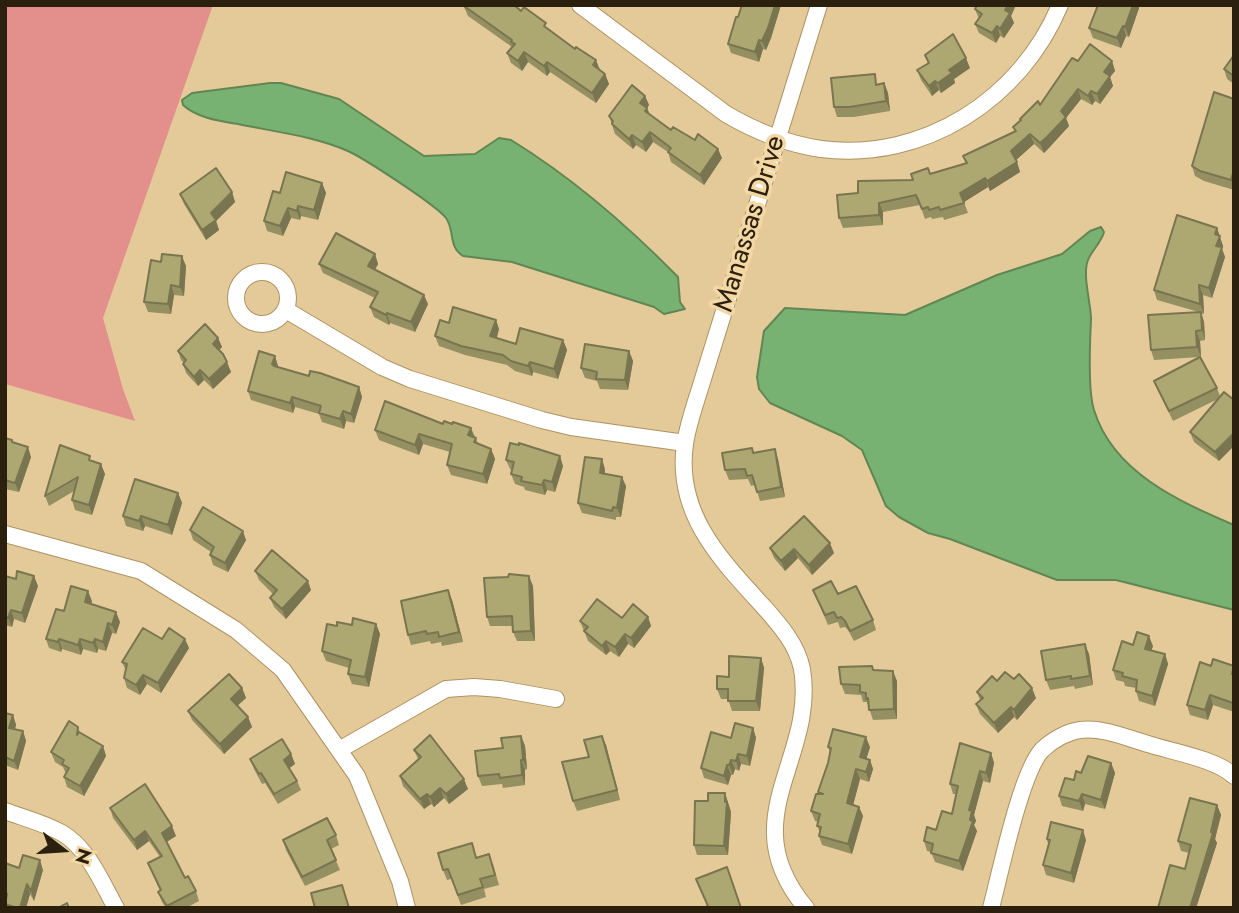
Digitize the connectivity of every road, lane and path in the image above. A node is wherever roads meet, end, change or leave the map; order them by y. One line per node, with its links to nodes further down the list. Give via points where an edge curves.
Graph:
1 (580, 5): 4 (street, via 726,114)
2 (818, 5): 4 (street, Manassas Drive)
3 (1060, 5): 4 (street, via 1042,41 1013,79 976,111 939,132 857,150 823,149)
4 (777, 138): 6 (street, Manassas Drive)
5 (286, 310): 6 (street, via 410,379 562,424)
6 (685, 443): 14 (street, Manassas Drive, via 686,483 705,538 782,627 801,666 803,707 780,792 774,837 784,876)
7 (5, 534): 9 (street, via 141,571 236,630 283,670)
8 (555, 699): 9 (street, via 500,689 446,689)
9 (339, 750): 13 (street, via 357,776)
10 (1234, 776): 15 (street, via 1216,765 1108,732 1068,733 1042,750 1033,765)
11 (5, 811): 12 (street, via 64,834 98,874)
12 (116, 908)
13 (407, 908)
14 (806, 908)
15 (991, 908)

